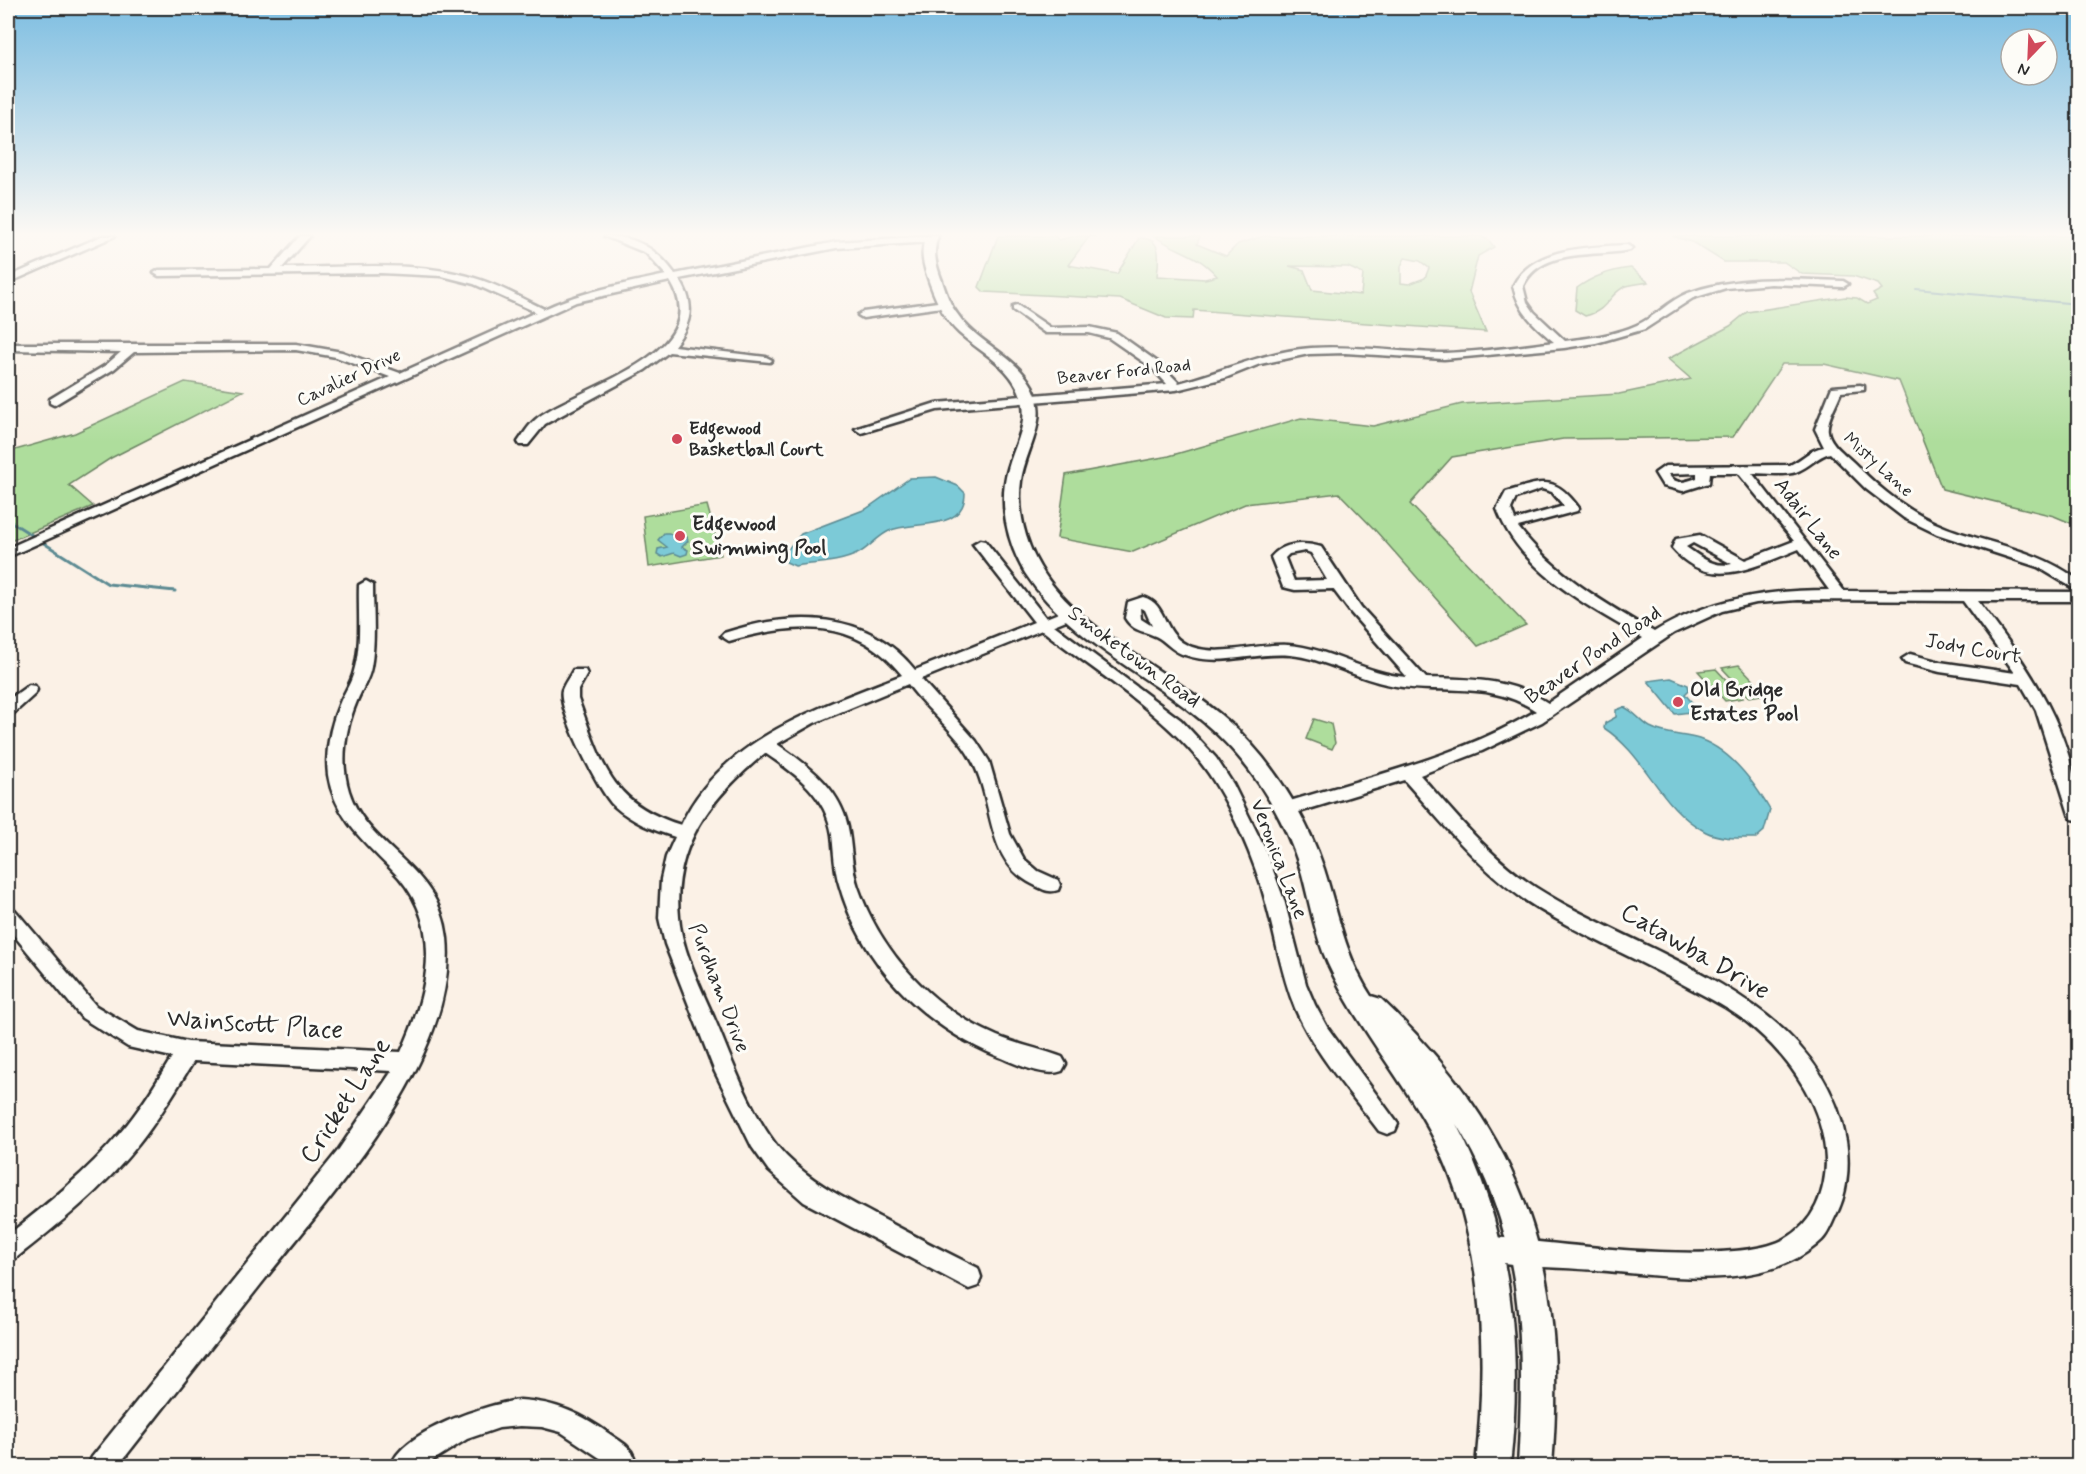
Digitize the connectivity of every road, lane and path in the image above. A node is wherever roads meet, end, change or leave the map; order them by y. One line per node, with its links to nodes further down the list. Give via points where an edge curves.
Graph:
1 (945, 304): 19 (main road, Smoketown Road, via 957,324 1010,366)
2 (528, 305): 9 (street)
3 (559, 305): 9 (street, Cavalier Drive)
4 (686, 305): 14 (street, via 681,331)
5 (939, 305): 10 (street)
6 (1524, 305): 11 (street)
7 (1676, 305): 11 (street, Beaver Ford Road, via 1630,331)
8 (1017, 308): 17 (street, via 1049,332 1089,330 1113,335 1155,365)
9 (541, 311): 16 (street, Cavalier Drive)
10 (863, 315)
11 (1564, 345): 17 (street, Beaver Ford Road, via 1444,356 1309,351 1272,357 1215,378)
12 (8, 347): 13 (street)
13 (132, 348): 16 (street, via 312,348); 20 (street, via 100,374)
14 (667, 348): 15 (street); 22 (street, via 642,367 543,420)
15 (766, 360)
16 (397, 376): 29 (street, Cavalier Drive)
17 (1176, 387): 19 (street, Beaver Ford Road)
18 (1860, 388): 23 (street, Misty Lane, via 1836,390 1821,429 1825,441)
19 (1030, 400): 21 (street, Beaver Ford Road, via 936,407); 37 (main road, Smoketown Road, via 1031,429 1013,478 1014,517 1020,544 1032,568)
20 (54, 401)
21 (861, 429)
22 (524, 442)
23 (1834, 449): 24 (street, via 1817,452 1792,469); 33 (street, Misty Lane, via 1908,515 1955,536 2036,560)
24 (1742, 469): 25 (street); 27 (street, Adair Lane)
25 (1703, 470)
26 (1510, 525): 26 (street, via 1569,510 1571,504 1552,487 1529,488 1510,495 1506,501 1504,509); 41 (street, via 1526,548 1553,573)
27 (1802, 543): 30 (street); 34 (street, Adair Lane)
28 (980, 544): 38 (street, Veronica Lane)
29 (8, 553)
30 (1744, 565)
31 (1337, 584): 46 (street)
32 (366, 585): 59 (street, Cricket Lane, via 364,665 339,730 336,768 344,803 369,836 417,884 433,920 437,958 434,987)
33 (2079, 587)
34 (1840, 596): 35 (street, Beaver Pond Road); 41 (street, Beaver Pond Road, via 1736,603 1692,616)
35 (1967, 596): 36 (street, Beaver Pond Road); 45 (street)
36 (2079, 596)
37 (1071, 614): 38 (street, Purdham Drive); 52 (main road, Smoketown Road, via 1217,718)
38 (1043, 624): 44 (street, Purdham Drive); 61 (street, Veronica Lane, via 1175,723 1210,762 1256,849 1306,1009)
39 (1163, 634): 46 (street, via 1175,646 1196,654 1290,650 1324,657 1386,680)
40 (729, 636): 44 (street, via 784,623 840,626 877,642)
41 (1652, 638): 49 (street, Beaver Pond Road)
42 (1910, 659): 45 (street, Jody Court)
43 (579, 674): 54 (street, via 570,699 610,794 644,820)
44 (912, 676): 50 (street, Purdham Drive, via 808,718); 55 (street, via 980,759 991,788 998,826 1012,858 1032,877)
45 (2028, 680): 53 (street, via 2056,739)
46 (1422, 684): 49 (street, via 1503,688)
47 (29, 690): 48 (street)
48 (8, 709)
49 (1548, 711): 51 (street, Beaver Pond Road, via 1476,747)
50 (765, 744): 54 (street, Purdham Drive, via 715,789); 60 (street, via 816,782 832,805 839,821 847,883 855,908 899,976 951,1022 979,1040)
51 (1407, 772): 52 (street, Beaver Pond Road); 64 (street, Catawba Drive, via 1488,860 1524,890 1726,997 1761,1022 1811,1078 1832,1127 1837,1178 1828,1215 1814,1232 1791,1249 1768,1259 1742,1264 1678,1264)
52 (1286, 809): 57 (main road, Smoketown Road, via 1311,866 1329,934)
53 (2079, 814)
54 (684, 833): 65 (street, Purdham Drive, via 674,859 668,897 675,944 726,1071 760,1140 777,1163 812,1194)
55 (1052, 885)
56 (8, 915): 58 (street, Wainscott Place, via 99,1020 135,1040)
57 (1352, 987): 62 (main road, Smoketown Road, via 1374,1028 1430,1106 1451,1145 1475,1204); 64 (main road, Smoketown Road, via 1425,1059 1471,1123 1505,1186)
58 (188, 1051): 59 (street, Wainscott Place); 63 (street, via 129,1139 65,1203)
59 (408, 1062): 67 (street, Cricket Lane, via 362,1135)
60 (1055, 1064)
61 (1387, 1124)
62 (1486, 1248): 64 (street, Catawba Drive); 69 (main road, Smoketown Road, via 1493,1280 1498,1387)
63 (8, 1250)
64 (1525, 1253): 70 (main road, Smoketown Road, via 1536,1360)
65 (969, 1277)
66 (621, 1457): 68 (street, via 564,1420 538,1414 508,1414 482,1419 451,1433)
67 (101, 1467)
68 (404, 1467)
69 (1493, 1467)
70 (1535, 1467)

